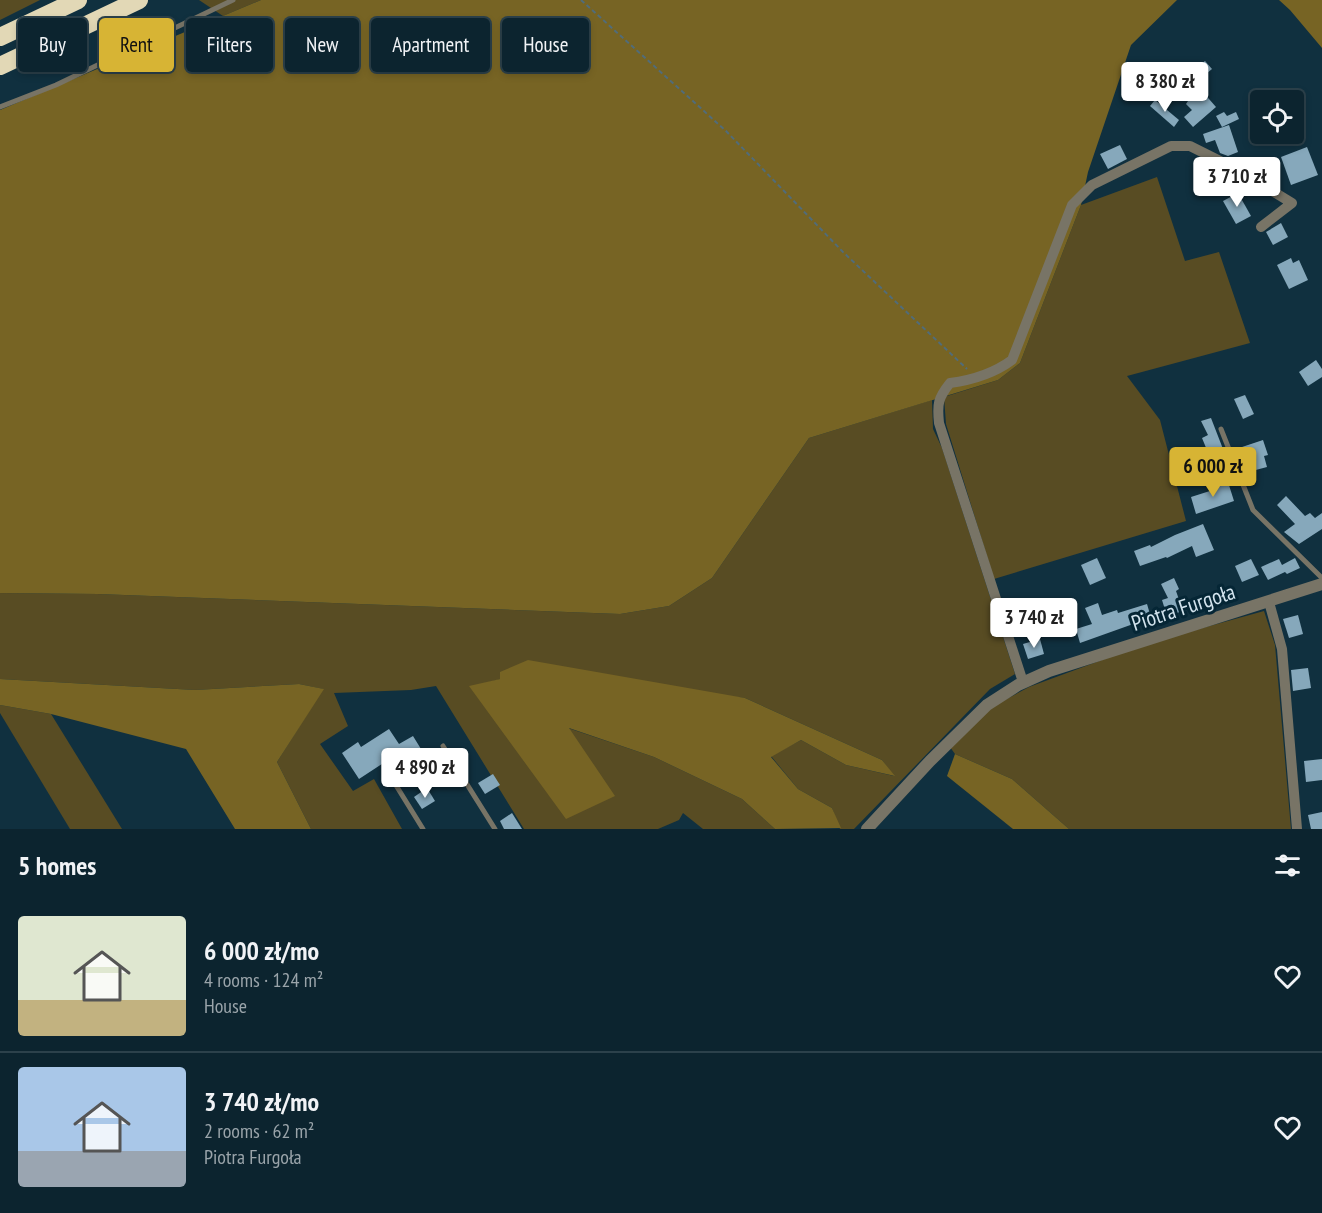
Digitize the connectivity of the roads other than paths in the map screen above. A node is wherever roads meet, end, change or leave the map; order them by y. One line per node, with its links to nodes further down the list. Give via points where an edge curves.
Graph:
1 (78, 0): 4 (highway)
2 (139, 0): 5 (highway)
3 (233, 0): 6 (lane, via 56,85)
4 (0, 37)
5 (0, 66)
6 (0, 107)
7 (1261, 227): 12 (street, via 1292,203 1190,146 1171,146 1092,185 1072,206 1012,360 998,370 950,383 942,392 937,406 939,423)
8 (1221, 429): 9 (lane, via 1253,510)
9 (1322, 578)
10 (1322, 584): 11 (street, Piotra Furgoła)
11 (1269, 602): 12 (street, Piotra Furgoła); 18 (street, via 1282,649)
12 (1023, 682): 17 (street, Piotra Furgoła, via 987,705)
13 (443, 746): 16 (lane)
14 (389, 774): 15 (lane)
15 (423, 829)
16 (495, 829)
17 (867, 829)
18 (1297, 829)

